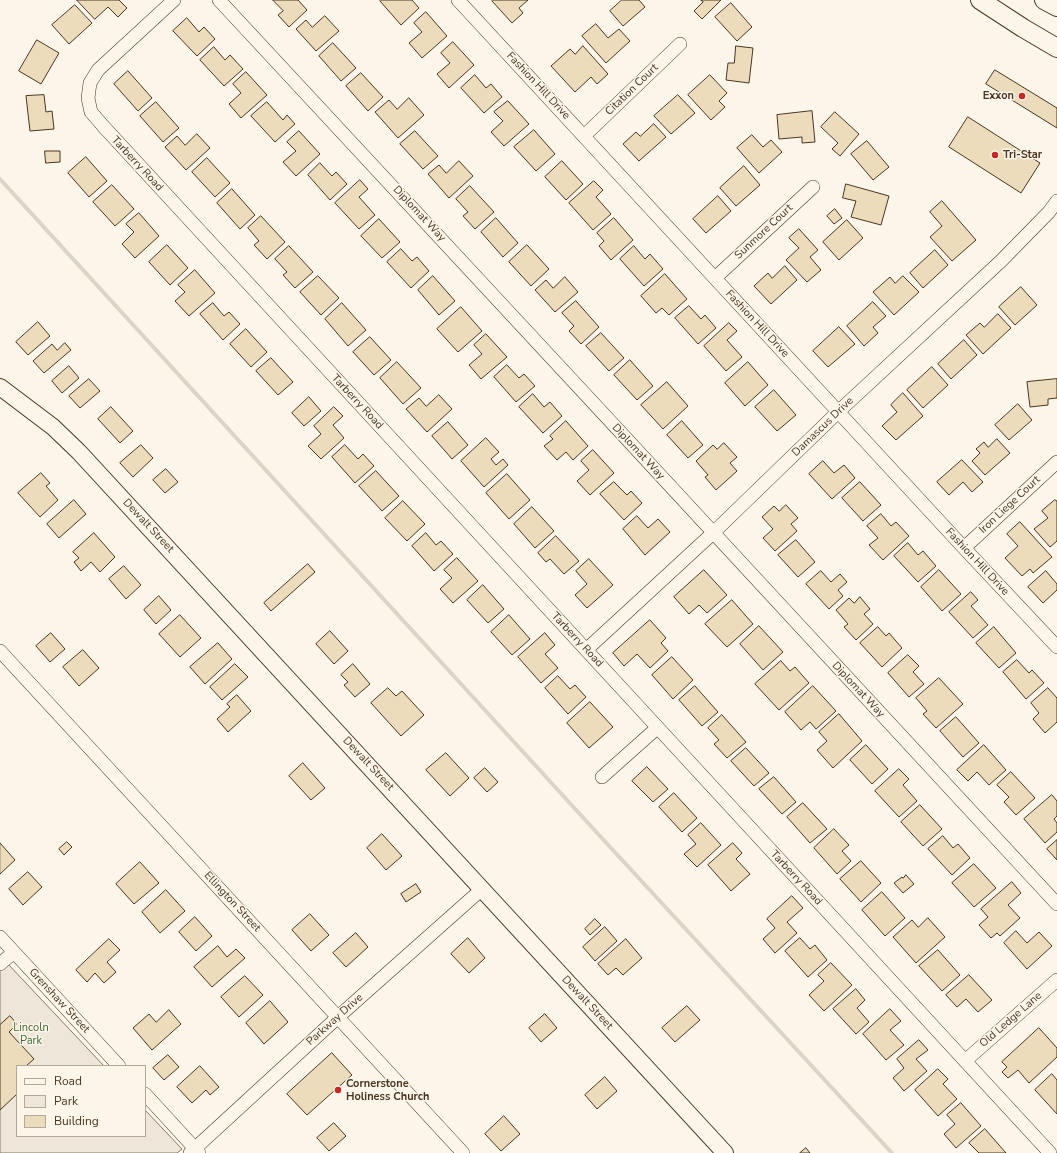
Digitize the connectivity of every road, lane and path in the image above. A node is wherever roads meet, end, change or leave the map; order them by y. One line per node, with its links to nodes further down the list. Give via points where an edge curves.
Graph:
1 (174, 0): 19 (street, Tarberry Road, via 98,70 90,83 88,98 91,112)
2 (219, 0): 16 (street, Diplomat Way)
3 (458, 0): 9 (street, Fashion Hill Drive)
4 (980, 0): 8 (main road)
5 (1044, 0): 6 (main road)
6 (1057, 7)
7 (680, 44): 9 (street, Citation Court)
8 (1057, 48)
9 (584, 136): 12 (street, Fashion Hill Drive)
10 (813, 186): 12 (street, Sunmore Court)
11 (1057, 201): 14 (street, Damascus Drive, via 1001,261)
12 (715, 278): 14 (street, Fashion Hill Drive)
13 (0, 387): 23 (street, Dewalt Street, via 53,427 80,452)
14 (838, 412): 16 (street, Damascus Drive); 17 (street, Fashion Hill Drive)
15 (1057, 462): 17 (street, Iron Liege Court)
16 (712, 533): 19 (street, Damascus Drive); 24 (street, Diplomat Way)
17 (964, 548): 18 (street, Fashion Hill Drive)
18 (1057, 647)
19 (586, 650): 21 (street, Tarberry Road)
20 (0, 651): 29 (street, Ellington Street)
21 (657, 728): 22 (street); 30 (street, Tarberry Road)
22 (602, 778)
23 (482, 889): 29 (street, Parkway Drive); 35 (street, Dewalt Street)
24 (1057, 904)
25 (0, 937): 26 (street, Grenshaw Street)
26 (14, 952): 27 (street); 31 (street, Grenshaw Street)
27 (0, 964)
28 (1057, 980): 30 (street, Old Ledge Lane)
29 (338, 1017): 33 (street, Parkway Drive); 34 (street, Ellington Street)
30 (965, 1061): 36 (street, Tarberry Road)
31 (118, 1065)
32 (146, 1095): 33 (street)
33 (195, 1152)
34 (463, 1153)
35 (725, 1153)
36 (1050, 1153)

